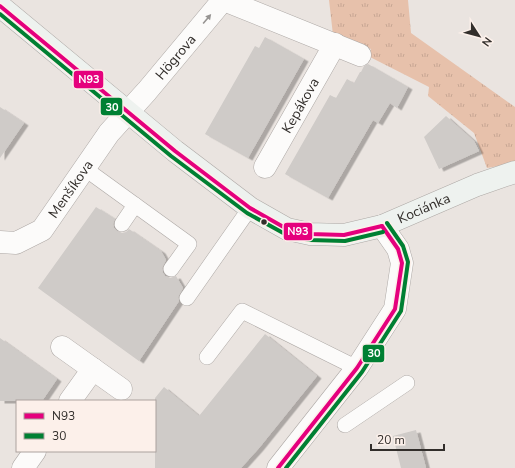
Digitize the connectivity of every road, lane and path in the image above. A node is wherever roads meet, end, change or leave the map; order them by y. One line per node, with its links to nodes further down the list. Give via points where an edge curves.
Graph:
1 (223, 0): 3 (street); 5 (street, Högrova, one-way to 1)
2 (0, 6): 5 (street, Kociánka)
3 (335, 44): 4 (street); 6 (street, Kepákova)
4 (360, 55)
5 (127, 112): 7 (street, Menšíkova); 10 (street, Kociánka)
6 (265, 167)
7 (84, 168): 9 (lane); 13 (street, Menšíkova, via 42,230 16,243)
8 (515, 172): 12 (street, Kociánka, via 477,185)
9 (135, 205): 11 (lane); 14 (lane, via 189,244)
10 (250, 208): 12 (street, Kociánka, via 287,228 310,234 344,235); 15 (lane)
11 (122, 224)
12 (382, 226): 18 (street, via 398,249 402,263 395,309)
13 (0, 242)
14 (171, 269)
15 (187, 298)
16 (62, 347): 19 (street)
17 (207, 357): 18 (lane, via 242,311)
18 (358, 368): 26 (street)
19 (93, 369): 21 (street); 22 (street)
20 (407, 383): 23 (lane)
21 (121, 389)
22 (71, 400)
23 (345, 425)
24 (34, 452): 25 (street)
25 (23, 468)
26 (278, 468)

